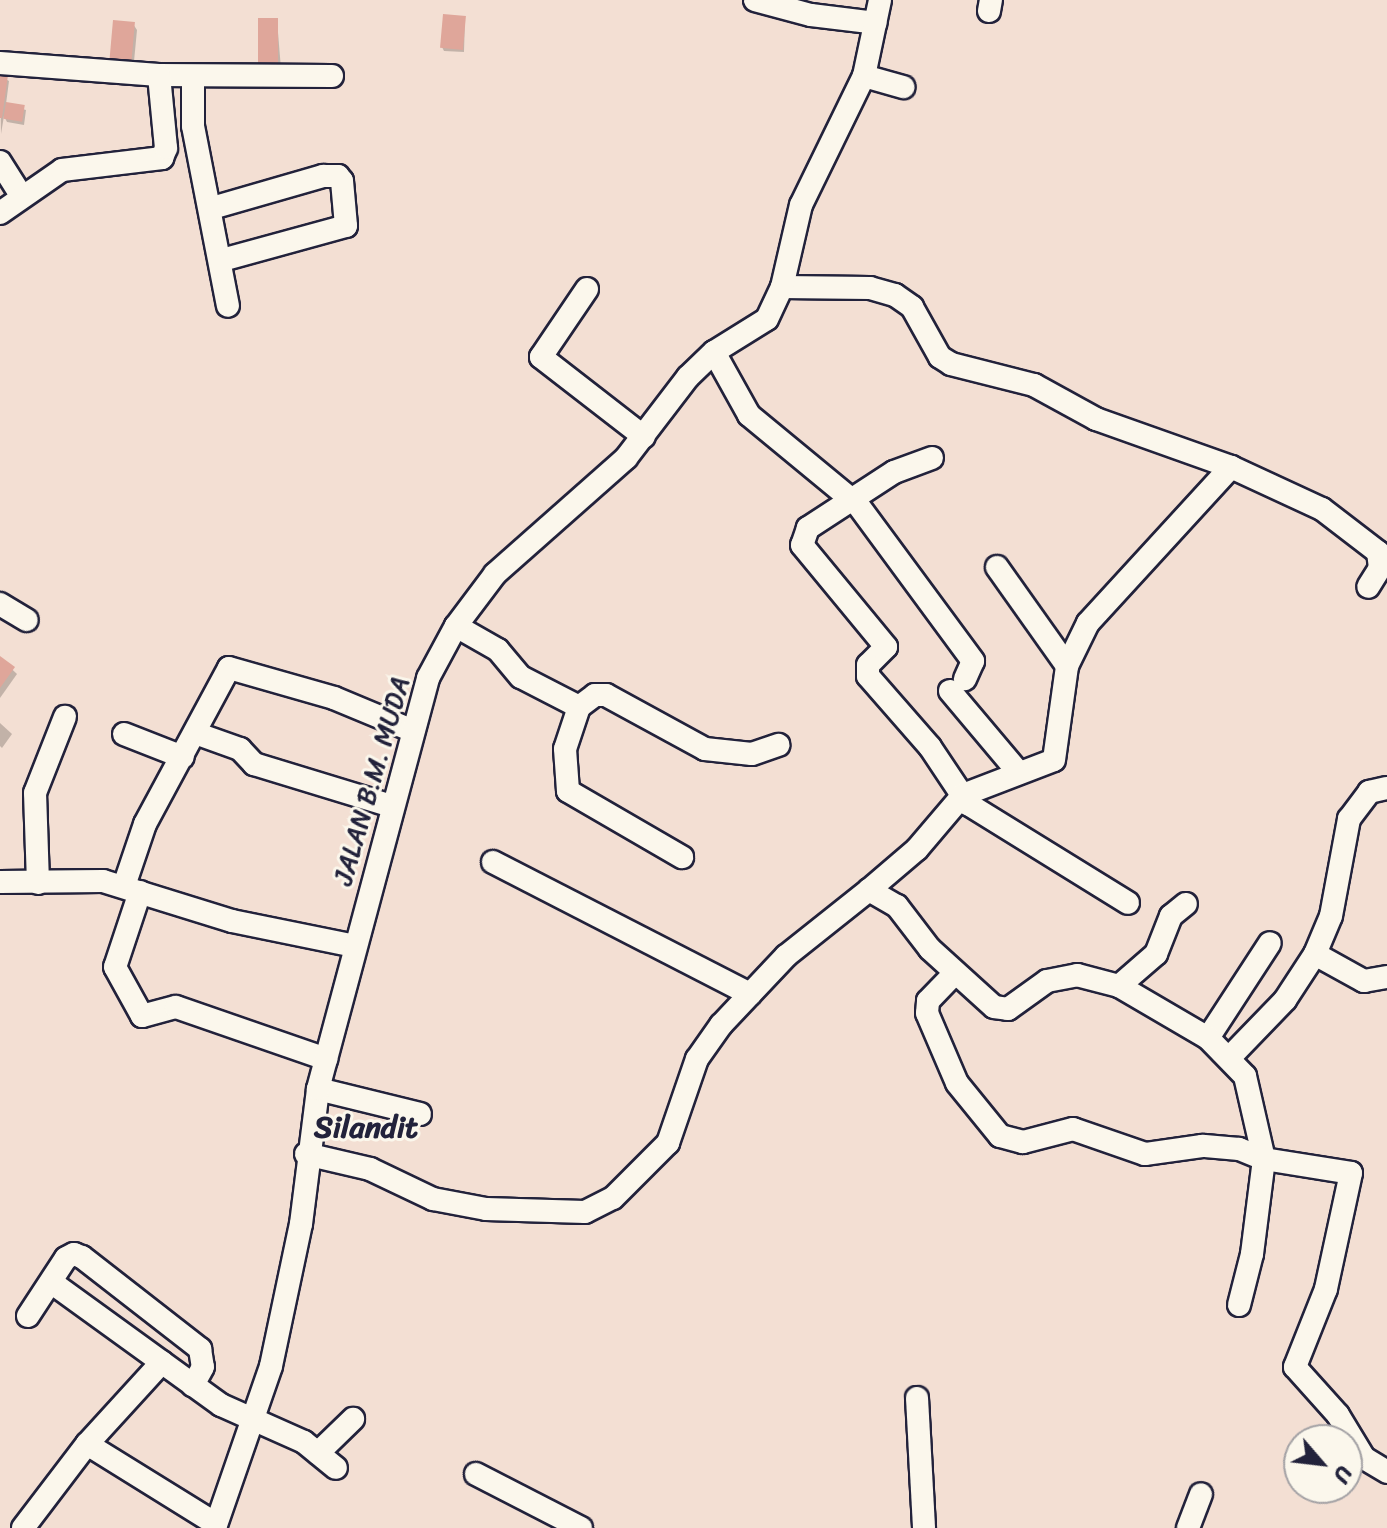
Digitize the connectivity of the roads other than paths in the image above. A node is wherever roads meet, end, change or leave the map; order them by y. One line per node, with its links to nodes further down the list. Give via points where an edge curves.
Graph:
1 (755, 0): 3 (street, via 811,15)
2 (880, 0): 3 (street, JALAN B.M. MUDA)
3 (876, 23): 8 (street, JALAN B.M. MUDA)
4 (0, 63): 5 (street)
5 (159, 75): 6 (street); 11 (street, via 166,148 162,158 62,170)
6 (193, 76): 7 (street); 12 (street, via 193,126)
7 (332, 76)
8 (864, 76): 9 (street); 15 (street, JALAN B.M. MUDA, via 801,205)
9 (903, 87)
10 (0, 162): 11 (street)
11 (22, 197): 13 (street)
12 (212, 208): 14 (street); 14 (street, via 323,176 342,181 346,226)
13 (0, 213)
14 (222, 260): 17 (street)
15 (782, 287): 18 (street, JALAN B.M. MUDA, via 767,319); 21 (street, via 870,288 895,295 912,307 940,357 951,364 1034,385 1096,419)
16 (587, 289): 19 (street, via 541,357)
17 (228, 306)
18 (714, 352): 19 (street, JALAN B.M. MUDA, via 688,377); 22 (street, via 749,415)
19 (644, 437): 27 (street, JALAN B.M. MUDA, via 495,574)
20 (932, 458): 22 (street, via 894,472)
21 (1231, 467): 24 (street, via 1322,509 1378,552 1380,568); 28 (street, via 1088,623)
22 (854, 501): 36 (street, via 973,661 958,685); 38 (street, via 808,528 802,545 886,647 868,665 868,676 930,747)
23 (997, 567): 28 (street)
24 (1368, 587)
25 (0, 604): 26 (street)
26 (27, 620)
27 (456, 626): 29 (street, via 498,650 521,677); 31 (street, JALAN B.M. MUDA, via 428,678)
28 (1067, 666): 36 (street, via 1054,760)
29 (579, 707): 34 (street, via 595,695 606,695 705,749 752,754); 40 (street, via 565,749 568,791)
30 (65, 717): 43 (street, via 35,793)
31 (411, 730): 32 (street, via 334,698 231,668); 39 (street, JALAN B.M. MUDA)
32 (195, 733): 35 (street); 39 (street, via 240,749 254,764)
33 (124, 734): 35 (street)
34 (778, 745)
35 (183, 757): 44 (street, via 145,824)
36 (1019, 773): 38 (street)
37 (1387, 788): 50 (street, via 1369,792 1349,819 1331,916)
38 (963, 795): 45 (street, via 917,849); 46 (street, via 974,811)
39 (391, 806): 49 (street, JALAN B.M. MUDA)
40 (682, 857)
41 (493, 862): 54 (street)
42 (0, 882): 43 (street)
43 (38, 883): 44 (street, via 88,880)
44 (132, 889): 49 (street, via 232,921); 57 (street, via 115,967 142,1016 176,1007)
45 (869, 890): 51 (street, via 897,906); 54 (street, via 797,946)
46 (1128, 903)
47 (1186, 904): 53 (street, via 1171,916 1156,954)
48 (1270, 943): 55 (street)
49 (355, 946): 57 (street, JALAN B.M. MUDA)
50 (1315, 954): 52 (street, via 1364,981); 56 (street, via 1285,1000)
51 (954, 974): 53 (street, via 1001,1009 1015,1007 1059,975); 61 (street, via 928,1001 927,1013 957,1083 1000,1136 1023,1142 1073,1129 1115,1147 1155,1155 1202,1146 1239,1149)
52 (1387, 977)
53 (1119, 986): 55 (street)
54 (750, 994): 60 (street, via 697,1059 668,1143 613,1198 585,1212 486,1209 433,1199 370,1169)
55 (1208, 1038): 56 (street)
56 (1231, 1056): 61 (street, via 1245,1076)
57 (326, 1059): 58 (street, JALAN B.M. MUDA)
58 (318, 1089): 59 (street); 60 (street, JALAN B.M. MUDA)
59 (420, 1114)
60 (306, 1154): 69 (street, JALAN B.M. MUDA, via 301,1224 286,1306)
61 (1264, 1159): 63 (street, via 1252,1254); 73 (street, via 1351,1173 1326,1289 1295,1367 1338,1415 1364,1458)
62 (51, 1282): 64 (street); 65 (street); 66 (street, via 66,1258 82,1257 200,1349 203,1367)
63 (1239, 1305)
64 (28, 1316)
65 (162, 1362): 66 (street); 70 (street)
66 (193, 1385): 69 (street)
67 (917, 1398): 79 (street)
68 (353, 1419): 71 (street)
69 (252, 1422): 71 (street, via 300,1440); 76 (street, JALAN B.M. MUDA)
70 (87, 1444): 76 (street); 77 (street)
71 (318, 1453): 72 (street)
72 (336, 1468)
73 (1387, 1472)
74 (476, 1474): 78 (street)
75 (1201, 1494): 80 (street)
76 (216, 1526)
77 (23, 1528)
78 (581, 1528)
79 (924, 1528)
80 (1188, 1528)

